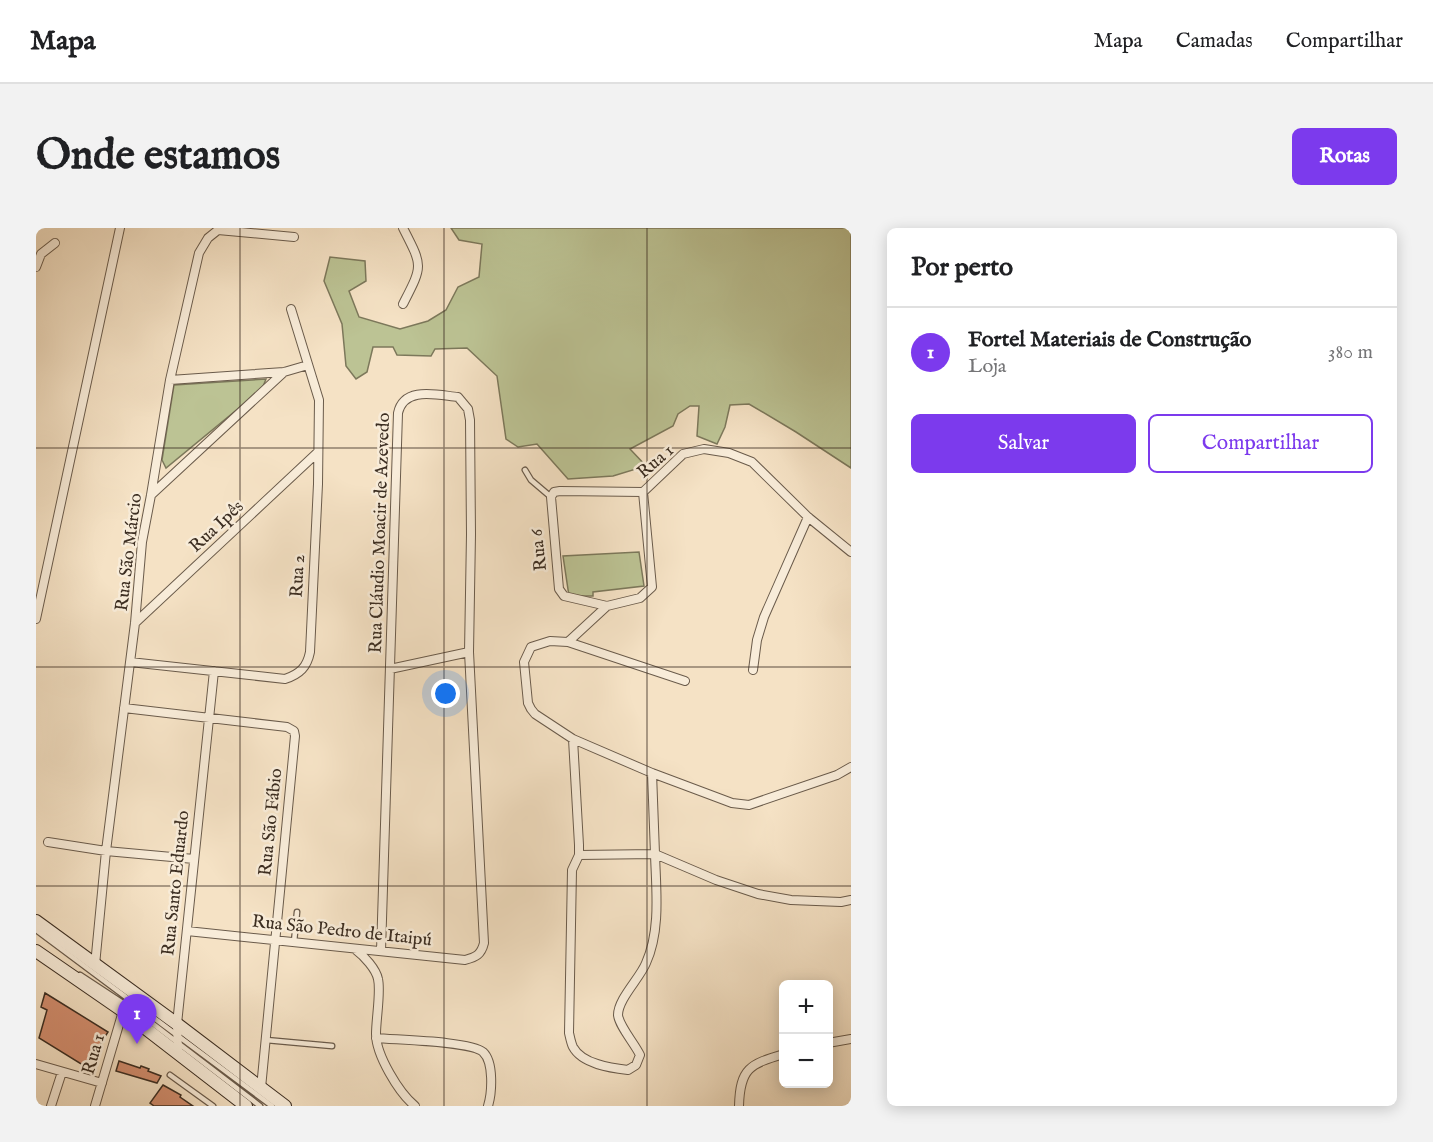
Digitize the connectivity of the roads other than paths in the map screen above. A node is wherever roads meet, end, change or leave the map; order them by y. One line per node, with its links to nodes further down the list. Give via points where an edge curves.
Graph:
1 (120, 228): 19 (street)
2 (403, 228): 6 (street, via 419,267)
3 (294, 237): 10 (street, Rua São Márcio, via 218,230 208,238 199,253)
4 (55, 243): 5 (street, via 41,254)
5 (36, 267)
6 (403, 304)
7 (291, 309): 8 (street, Rua 2)
8 (308, 365): 9 (street); 11 (street, Rua 2, via 319,400)
9 (284, 372): 10 (street); 14 (street)
10 (170, 380): 14 (street, Rua São Márcio)
11 (318, 452): 20 (street, Rua Ipês); 26 (street, Rua 2, via 308,662 296,675 285,679)
12 (525, 470): 15 (lane)
13 (643, 492): 15 (street, via 560,491); 16 (street, Rua 1, via 683,454 704,449 752,462); 18 (street, Rua 1, via 652,587 640,598)
14 (152, 495): 20 (street, Rua São Márcio, via 142,542)
15 (551, 497): 18 (street, Rua 6, via 559,589 564,596)
16 (808, 517): 17 (street, Rua 1); 25 (street, via 764,617)
17 (851, 552)
18 (607, 606): 21 (street)
19 (36, 619)
20 (135, 623): 23 (street, Rua São Márcio)
21 (568, 642): 27 (street); 30 (street, via 550,641 531,647 524,662 531,709)
22 (469, 652): 24 (street); 24 (street, Rua Cláudio Moacir de Azevedo, via 468,409 458,397 422,393 403,400 398,413); 45 (street, Rua Cláudio Moacir de Azevedo)
23 (130, 662): 26 (street, Rua 2); 28 (street, Rua São Márcio)
24 (390, 669): 49 (street, Rua Cláudio Moacir de Azevedo)
25 (753, 670)
26 (214, 671): 29 (street, Rua Santo Eduardo)
27 (685, 681)
28 (123, 708): 29 (street, Rua São Fábio); 34 (street, Rua São Márcio)
29 (209, 717): 37 (street, Rua Santo Eduardo); 43 (street, Rua São Fábio, via 287,727 294,733)
30 (573, 739): 32 (street); 36 (street)
31 (851, 767): 32 (street, via 748,805)
32 (652, 773): 35 (street)
33 (48, 842): 34 (street)
34 (106, 850): 37 (street); 50 (street, Rua São Márcio)
35 (655, 854): 36 (street); 36 (street, via 654,937 646,963 618,1015 640,1055 636,1065 628,1070 597,1065 578,1054 569,1033 572,870); 38 (street, via 758,894 791,900)
36 (579, 855)
37 (194, 859): 42 (street, Rua Santo Eduardo)
38 (851, 900)
39 (297, 912): 44 (lane)
40 (36, 921): 50 (main road)
41 (36, 930): 52 (lane)
42 (187, 931): 43 (street, Rua São Pedro de Itaipú); 52 (street, Rua Santo Eduardo)
43 (274, 940): 44 (street, Rua São Pedro de Itaipú); 55 (street, Rua São Fábio)
44 (294, 942): 47 (street, Rua São Pedro de Itaipú)
45 (484, 943): 49 (street, Rua São Pedro de Itaipú, via 476,957 465,960)
46 (36, 944): 52 (lane)
47 (356, 949): 49 (street, Rua São Pedro de Itaipú); 53 (street, via 378,978)
48 (36, 951): 51 (main road)
49 (381, 951)
50 (95, 965): 52 (main road)
51 (123, 1011): 52 (main road); 62 (street, Rua 1)
52 (177, 1038): 63 (main road); 68 (main road); 69 (lane); 70 (lane)
53 (376, 1038): 64 (street, via 390,1075); 72 (street, via 479,1049 489,1060 492,1093)
54 (851, 1039): 56 (street)
55 (266, 1040): 57 (lane); 63 (street, Rua São Fábio)
56 (833, 1043)
57 (332, 1046)
58 (779, 1055): 73 (street, via 748,1070 743,1077)
59 (36, 1064): 60 (street)
60 (62, 1072): 62 (street); 65 (street)
61 (170, 1075): 67 (lane)
62 (102, 1083): 66 (street, Rua 1)
63 (261, 1088): 71 (main road)
64 (410, 1104)
65 (51, 1106)
66 (95, 1106)
67 (213, 1106)
68 (246, 1106)
69 (260, 1106)
70 (272, 1106)
71 (285, 1106)
72 (488, 1106)
73 (739, 1106)

